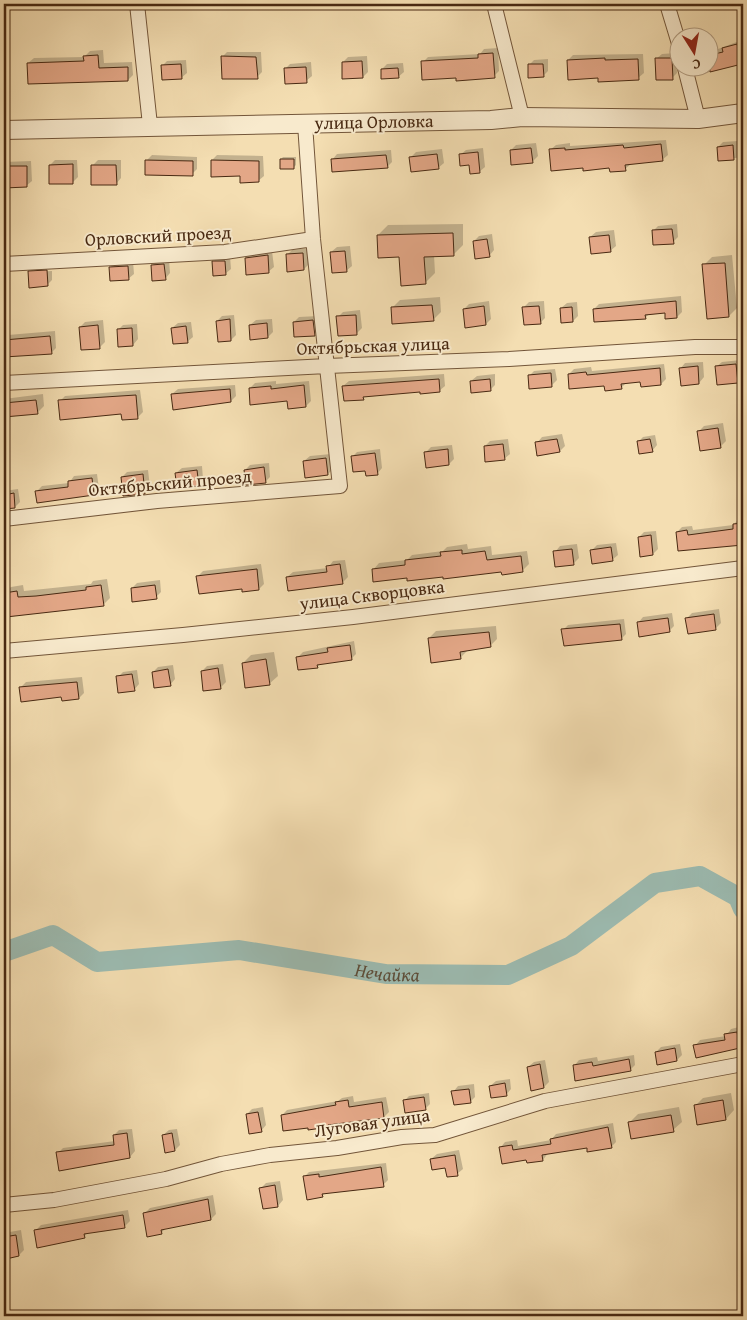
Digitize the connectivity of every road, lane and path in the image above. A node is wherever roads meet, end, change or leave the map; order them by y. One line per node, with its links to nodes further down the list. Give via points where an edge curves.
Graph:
1 (137, 4): 10 (street)
2 (494, 4): 7 (street)
3 (667, 4): 4 (street)
4 (674, 28)
5 (688, 78): 8 (street)
6 (743, 113): 8 (street, улица Орловка)
7 (522, 117): 8 (street, улица Орловка); 9 (street, улица Орловка)
8 (698, 119)
9 (305, 124): 10 (street, улица Орловка); 12 (street)
10 (150, 126): 11 (street, улица Орловка)
11 (4, 130)
12 (313, 239): 13 (street, Орловский проезд, via 225,252); 15 (street)
13 (4, 264)
14 (743, 347): 15 (street, Октябрьская улица)
15 (327, 366): 16 (street, Октябрьская улица); 17 (street, Октябрьский проезд, via 340,486 157,501)
16 (4, 383)
17 (4, 519)
18 (743, 568): 19 (street, улица Скворцовка, via 353,617)
19 (4, 651)
20 (743, 1064): 21 (street, Луговая улица, via 545,1101 435,1135 270,1155 147,1183 54,1200)
21 (4, 1205)

